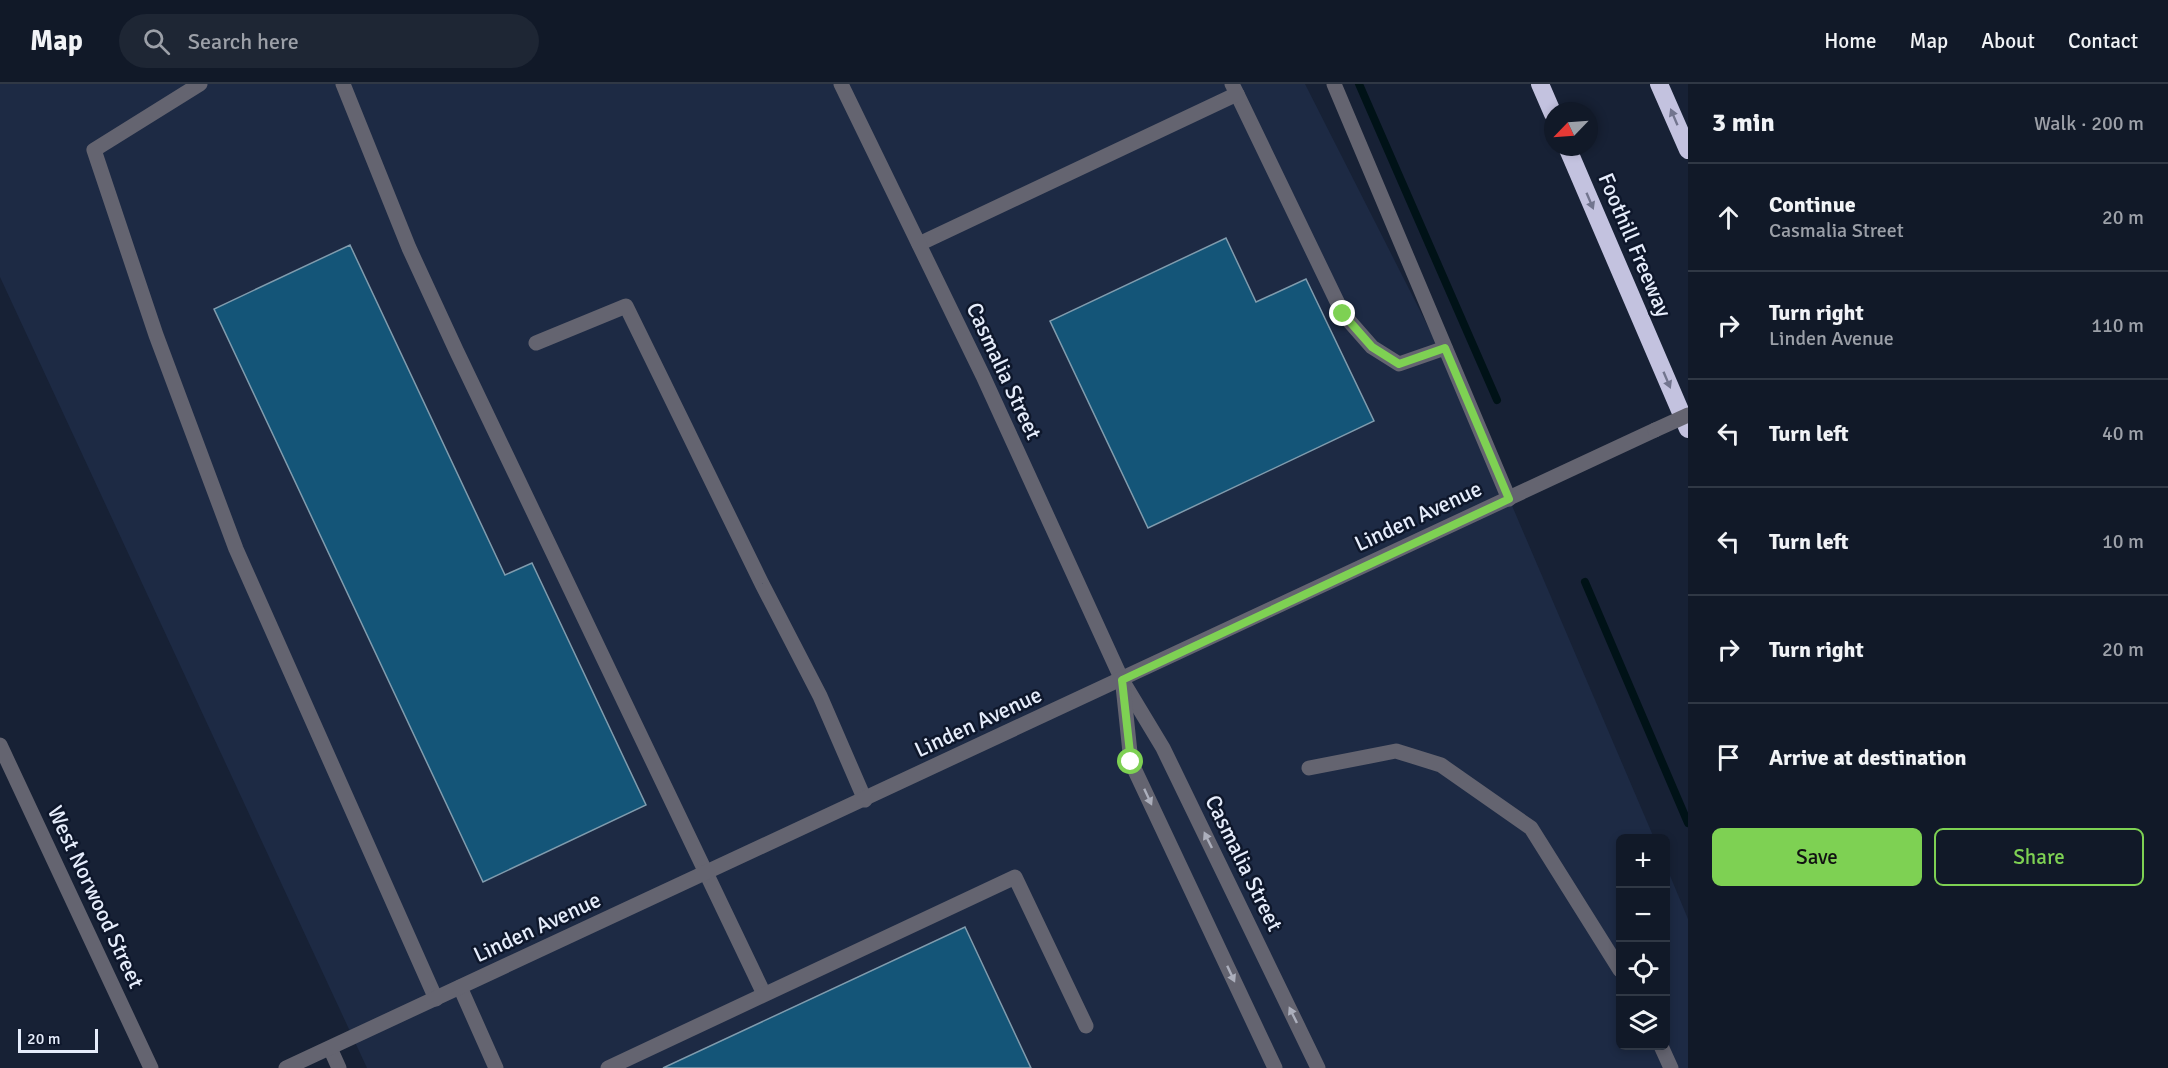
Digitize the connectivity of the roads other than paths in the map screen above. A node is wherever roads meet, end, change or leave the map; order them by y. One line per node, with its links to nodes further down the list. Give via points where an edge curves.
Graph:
1 (200, 84): 25 (street, via 94,150 156,335 236,549)
2 (343, 84): 21 (street, via 390,204 442,320)
3 (841, 84): 11 (street, Casmalia Street)
4 (1334, 84): 13 (street)
5 (1540, 84): 8 (highway)
6 (1659, 84): 9 (highway, one-way to 6)
7 (1234, 89): 11 (street); 13 (street, via 1343,314 1372,347 1399,364)
8 (1548, 102)
9 (1688, 150)
10 (1571, 156): 15 (highway, Foothill Freeway, one-way to 15)
11 (919, 244): 17 (street, Casmalia Street)
12 (536, 343): 20 (street, via 626,306 820,696)
13 (1445, 348): 16 (street)
14 (1688, 415): 16 (street, Linden Avenue, bridge)
15 (1688, 429)
16 (1509, 499): 17 (street, Linden Avenue)
17 (1122, 680): 20 (street, Linden Avenue); 34 (street, Casmalia Street, one-way to 34, via 1131,762); 35 (street, Casmalia Street, one-way to 17, via 1163,748)
18 (0, 745): 29 (street, West Norwood Street)
19 (1309, 768): 22 (street, via 1396,751 1441,765 1531,828)
20 (866, 800): 21 (street, Linden Avenue)
21 (707, 873): 23 (street, Linden Avenue); 24 (street)
22 (1616, 964)
23 (460, 987): 25 (street, Linden Avenue); 32 (street)
24 (764, 993): 26 (street, via 1015,877); 33 (street)
25 (436, 999): 27 (street, Linden Avenue)
26 (1086, 1026)
27 (330, 1048): 30 (street, Linden Avenue); 31 (street)
28 (1663, 1050): 36 (street)
29 (151, 1068)
30 (286, 1068)
31 (339, 1068)
32 (496, 1068)
33 (608, 1068)
34 (1275, 1068)
35 (1318, 1068)
36 (1671, 1068)

